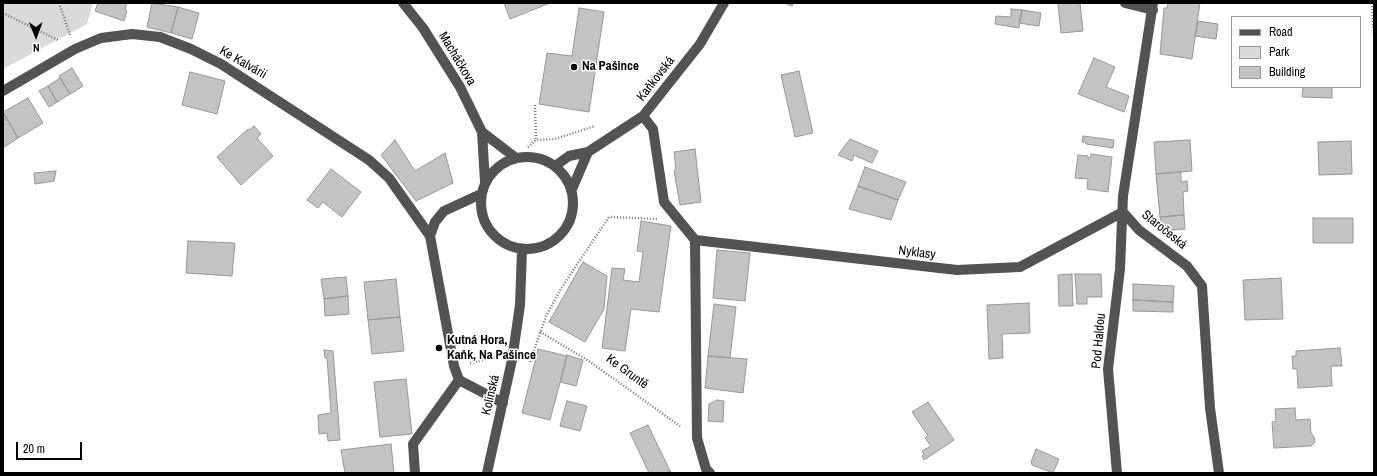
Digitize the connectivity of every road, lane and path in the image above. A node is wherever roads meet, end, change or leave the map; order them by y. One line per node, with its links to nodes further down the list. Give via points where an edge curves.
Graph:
1 (59, 3): 9 (path)
2 (403, 3): 14 (street, Macháčkova, via 423,28 460,86)
3 (724, 3): 12 (street, Kaňkovská, via 700,44)
4 (1125, 3): 6 (street)
5 (1372, 3): 8 (path)
6 (1153, 6): 22 (street, Staročeská, via 1123,196)
7 (3, 13): 9 (path)
8 (1374, 36)
9 (75, 49): 10 (street, Ke Kalvárii); 24 (street, Ke Kalvárii, via 101,38 132,34 160,37 221,64 369,160 389,178)
10 (3, 91)
11 (535, 105): 15 (path)
12 (643, 116): 16 (street, Kaňkovská); 23 (street, via 653,128 664,202)
13 (602, 123): 15 (path, via 555,139)
14 (482, 132): 17 (street); 19 (street)
15 (536, 140): 17 (path)
16 (588, 152): 18 (street, via 569,156); 20 (street)
17 (516, 158): 18 (street, via 530,156 543,159); 19 (street, via 493,171)
18 (555, 166): 20 (street, via 565,176)
19 (485, 182): 21 (street)
20 (572, 189): 26 (street, via 574,204 571,219 563,232 552,243 538,249)
21 (481, 194): 24 (street, via 444,211 435,222); 26 (street, via 480,207 489,231 510,247)
22 (1124, 212): 25 (street, Nyklasy, via 1020,267 956,270); 35 (street, Pod Haldou, via 1108,369); 36 (street, Staročeská, via 1139,230 1187,266 1202,286 1210,408)
23 (676, 218): 25 (street); 31 (path, Ke Gruntě, via 609,217 562,287 540,332 586,359)
24 (430, 236): 28 (street)
25 (695, 240): 31 (street)
26 (522, 250): 27 (street, Kolínská, via 520,305)
27 (512, 360): 28 (path, via 496,357); 30 (street, Kolínská)
28 (454, 366): 29 (street)
29 (459, 380): 30 (street); 33 (street, via 413,444)
30 (503, 403): 34 (street, Kolínská)
31 (697, 438): 32 (street)
32 (707, 472)
33 (415, 473)
34 (487, 473)
35 (1116, 473)
36 (1220, 473)

